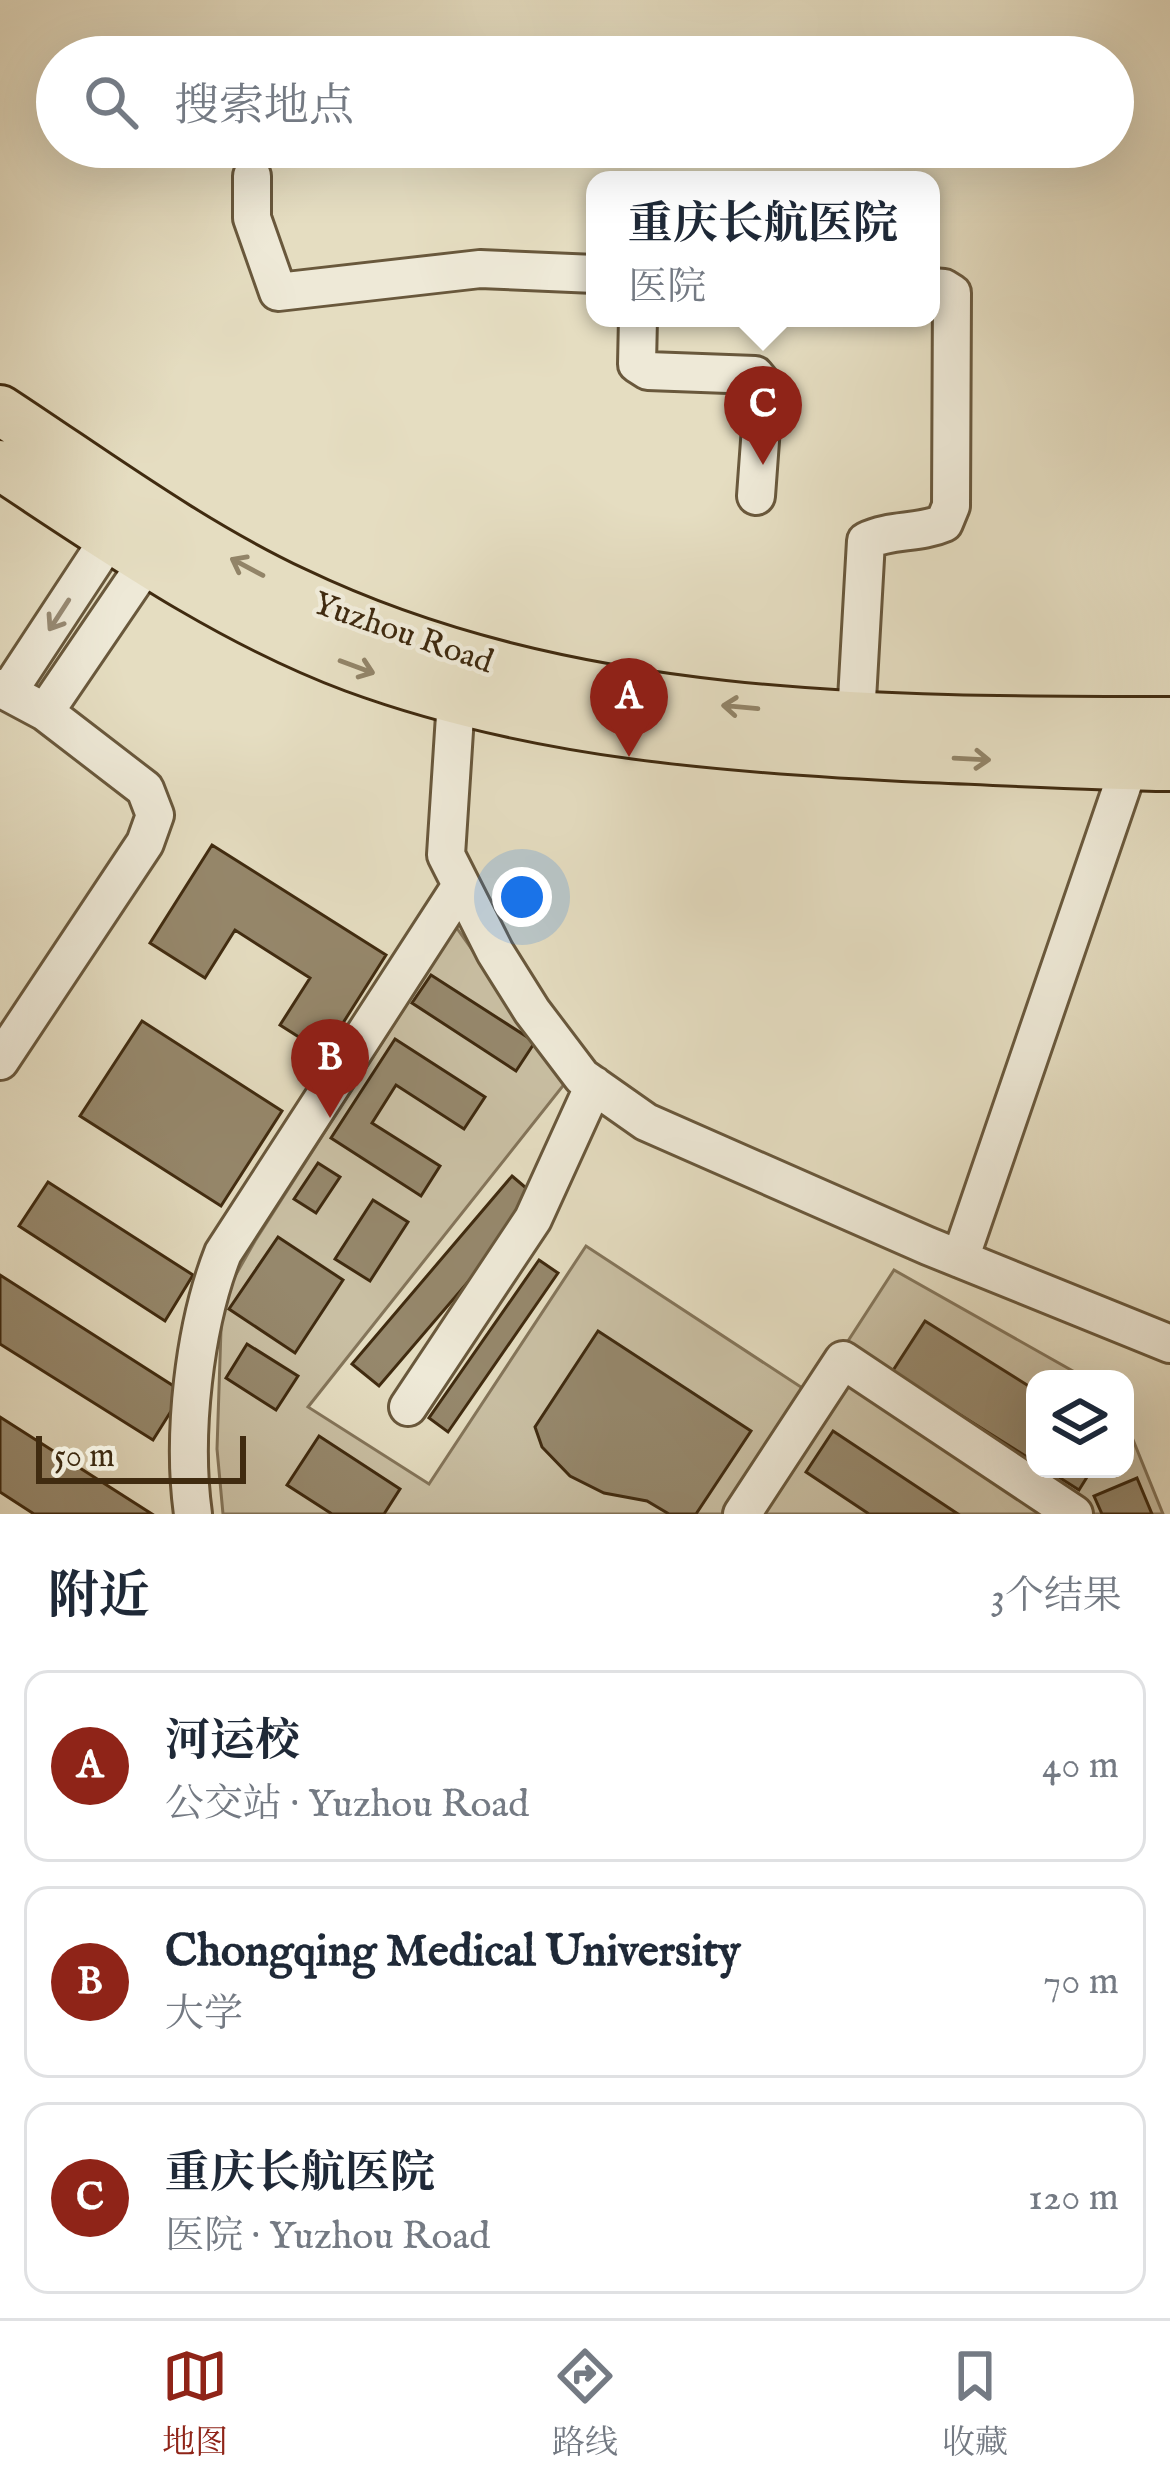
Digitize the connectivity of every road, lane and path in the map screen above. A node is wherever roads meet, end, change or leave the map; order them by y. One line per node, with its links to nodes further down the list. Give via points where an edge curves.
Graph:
1 (252, 176): 2 (street, via 252,218 278,292 480,269)
2 (586, 274)
3 (940, 288): 12 (street, via 952,293 951,506 944,524 866,541)
4 (638, 327): 7 (street, via 638,364 648,371 755,374 764,386)
5 (0, 410): 9 (main road, Yuzhou Road, one-way to 5, via 219,553)
6 (0, 465): 8 (main road, Yuzhou Road)
7 (756, 496)
8 (128, 549): 9 (main road, Yuzhou Road, one-way to 9, via 277,634 353,666); 10 (street, one-way to 10); 11 (street)
9 (462, 680): 12 (main road, Yuzhou Road, via 638,736); 14 (street, via 446,855)
10 (4, 690): 11 (street)
11 (45, 712): 15 (street, via 145,789 155,815 145,843)
12 (856, 735): 13 (main road, Yuzhou Road)
13 (1153, 744): 17 (street)
14 (460, 887): 16 (street, via 532,1011); 20 (street, via 223,1252 198,1352 188,1475)
15 (0, 1061)
16 (594, 1085): 17 (street, via 646,1121); 19 (street, via 533,1220)
17 (960, 1259): 18 (street)
18 (1170, 1344)
19 (408, 1407)
20 (193, 1514)
21 (742, 1514): 22 (street, via 843,1360)
22 (1074, 1514)

